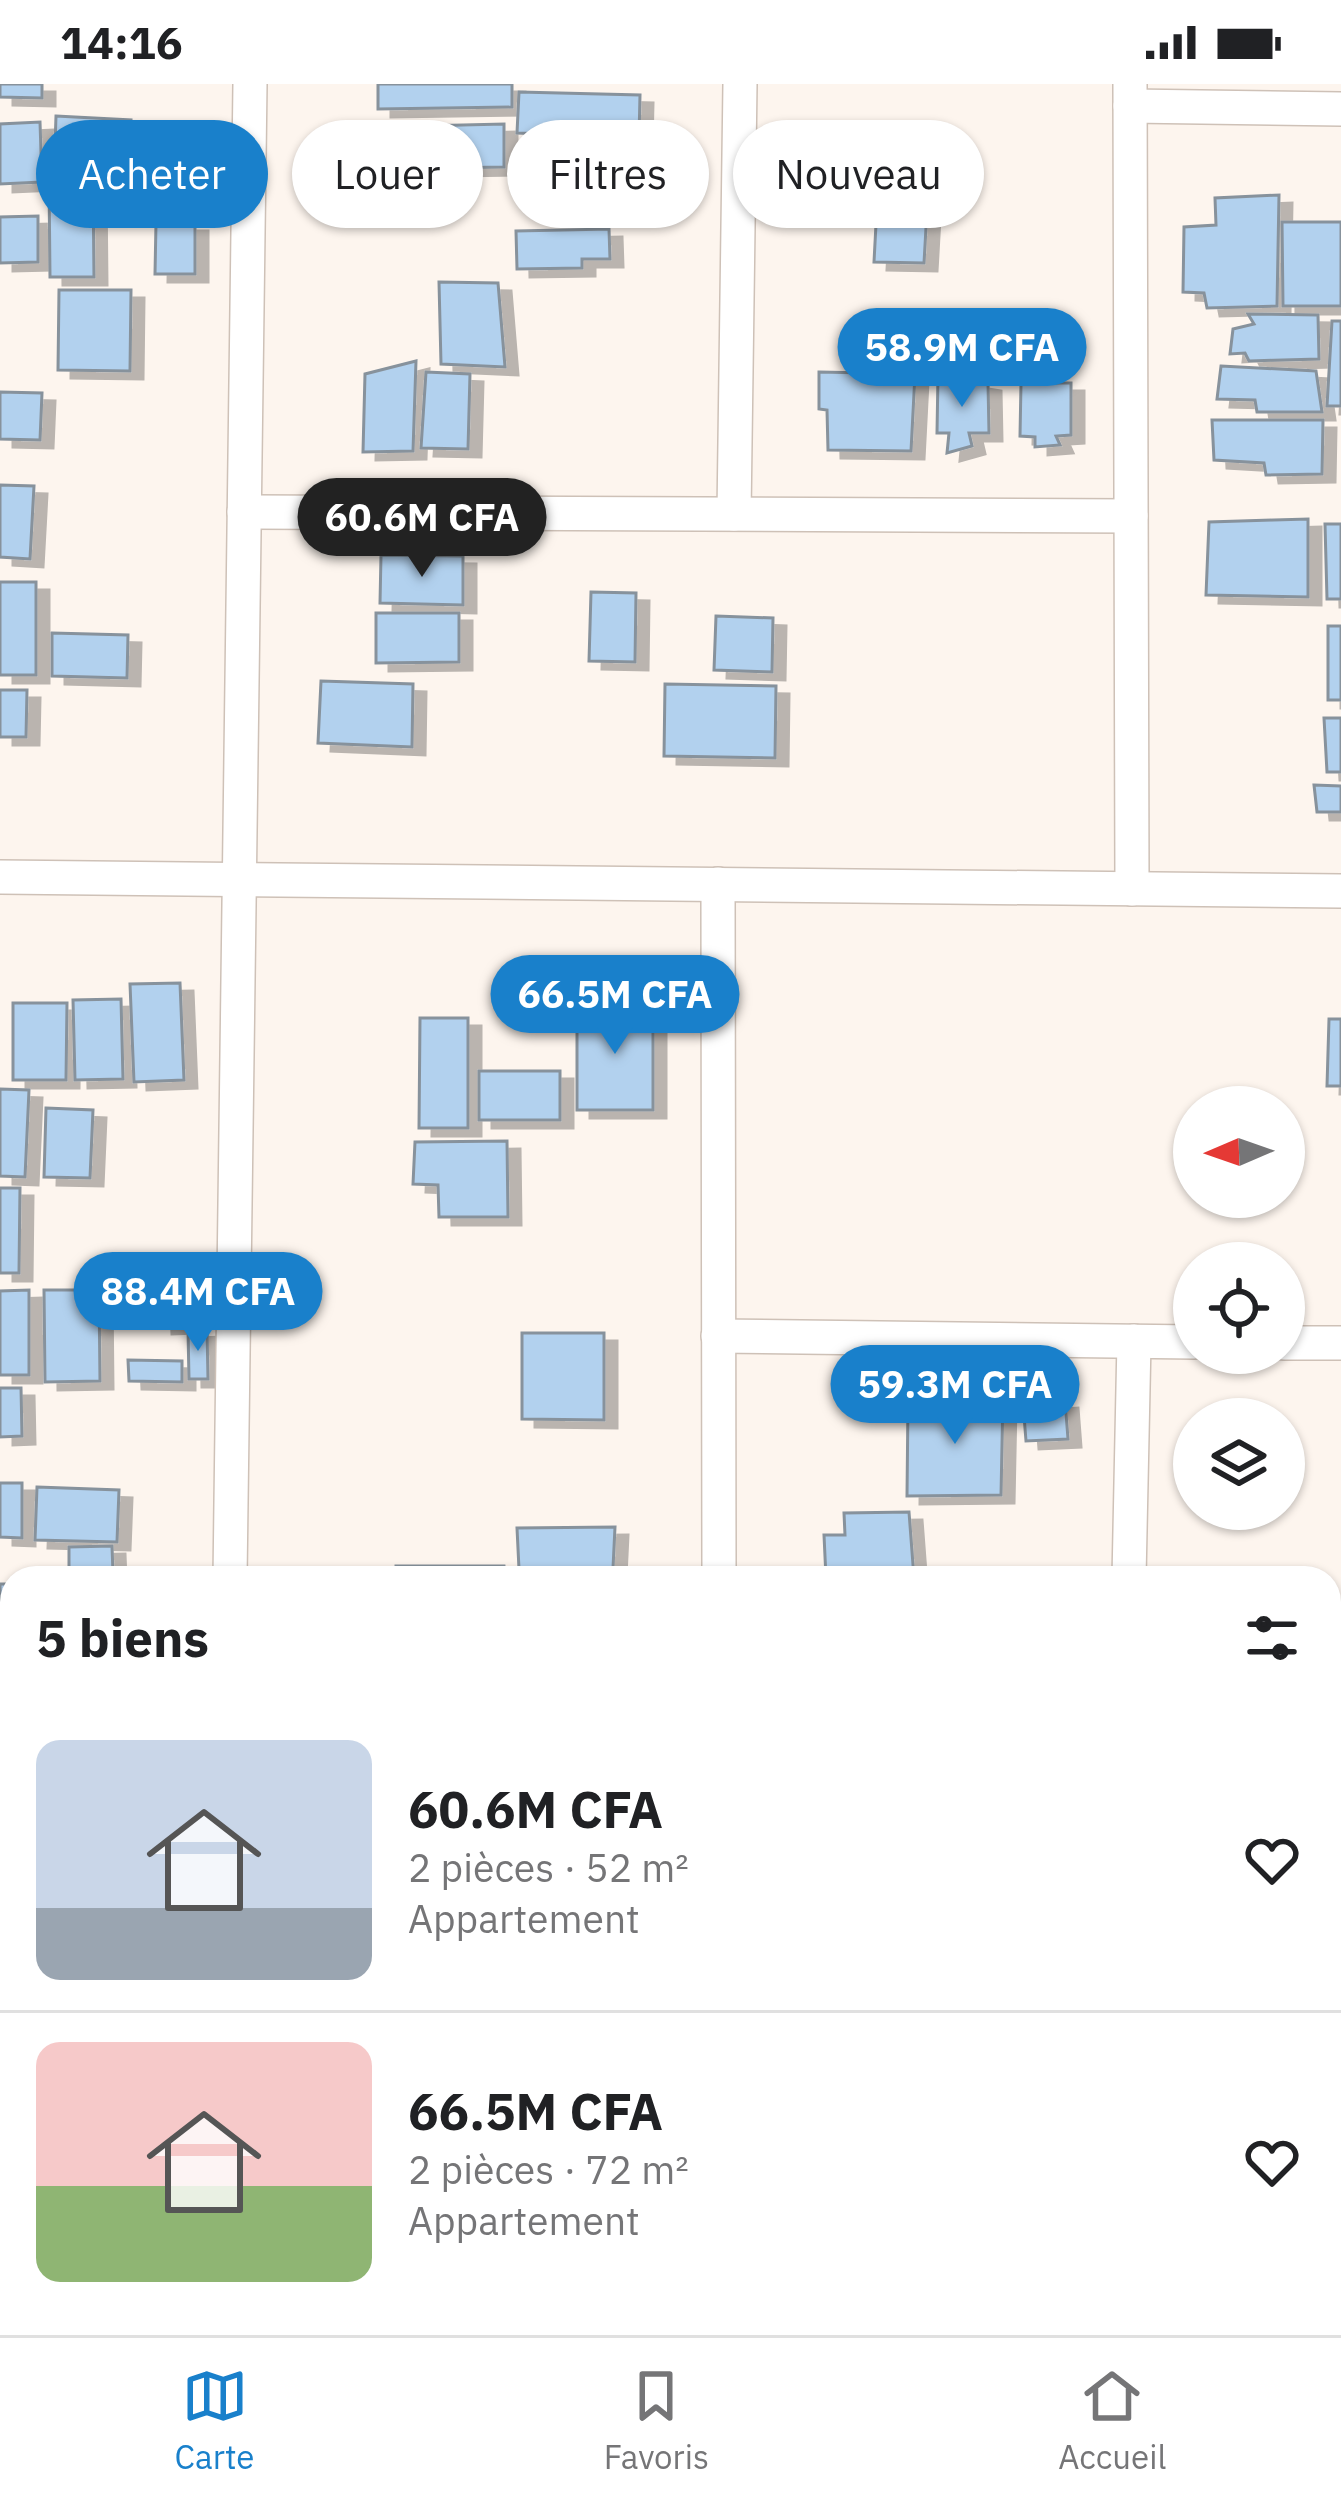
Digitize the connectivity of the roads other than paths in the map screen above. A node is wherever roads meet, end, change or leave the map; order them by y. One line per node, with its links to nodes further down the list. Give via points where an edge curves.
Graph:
1 (250, 84): 5 (street)
2 (740, 84): 6 (street)
3 (1130, 95): 4 (street); 7 (street)
4 (1341, 109)
5 (244, 512): 6 (street); 9 (street)
6 (734, 514): 7 (street)
7 (1131, 516): 11 (street)
8 (0, 877): 9 (street)
9 (238, 880): 10 (street); 18 (street)
10 (718, 884): 11 (street); 13 (street)
11 (1132, 889): 12 (street)
12 (1341, 891)
13 (718, 1336): 14 (street); 19 (street)
14 (1134, 1341): 15 (street); 20 (street)
15 (1173, 1342)
16 (1305, 1343): 17 (street)
17 (1341, 1343)
18 (230, 1566)
19 (719, 1566)
20 (1129, 1566)

